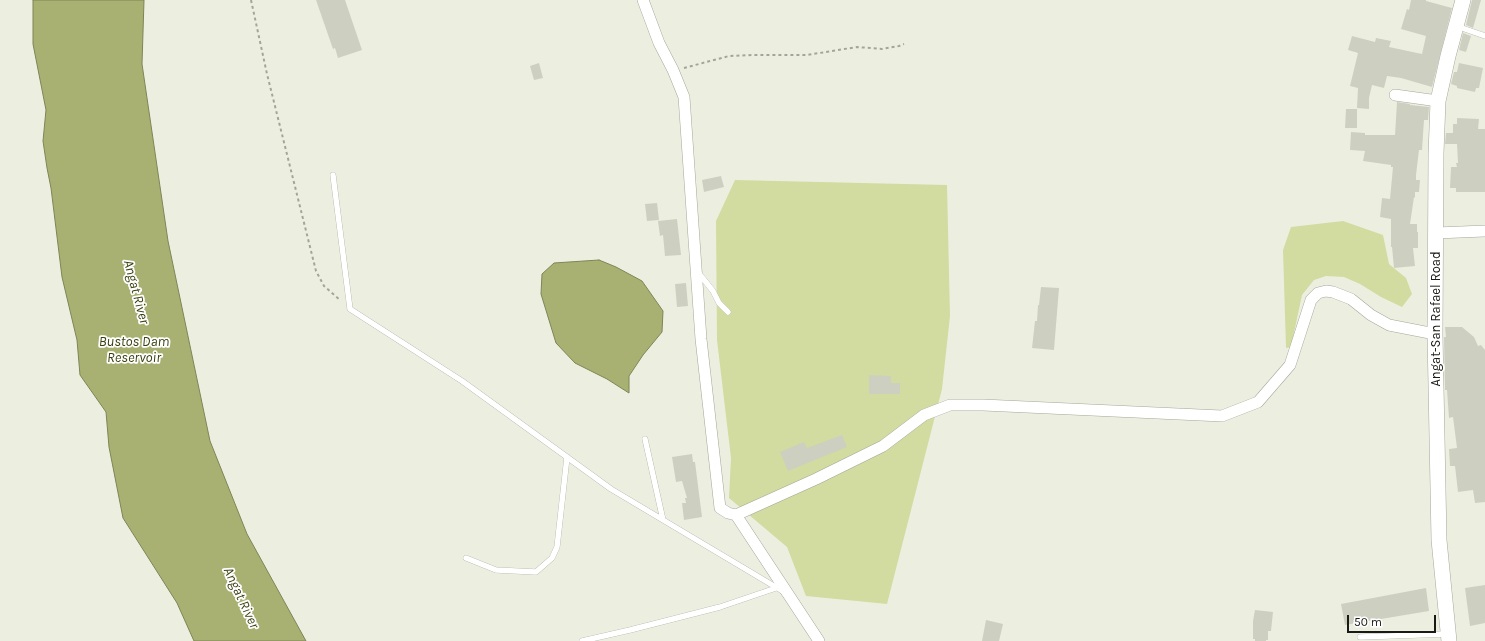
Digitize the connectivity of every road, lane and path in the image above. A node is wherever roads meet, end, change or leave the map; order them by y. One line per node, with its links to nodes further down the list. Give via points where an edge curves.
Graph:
1 (250, 0): 14 (path, via 316,271 324,286)
2 (643, 0): 7 (street, via 659,43)
3 (1463, 0): 4 (main road, Angat-San Rafael Road)
4 (1456, 26): 5 (lane); 9 (main road, Angat-San Rafael Road)
5 (1485, 36)
6 (904, 44): 7 (path, via 882,49 857,47 807,55 729,56)
7 (673, 70): 13 (street, via 684,97)
8 (1395, 95): 9 (street)
9 (1438, 101): 12 (main road, Angat-San Rafael Road)
10 (332, 175): 14 (lane)
11 (1485, 231): 12 (street)
12 (1436, 233): 16 (main road, Angat-San Rafael Road)
13 (696, 270): 15 (lane); 19 (street, via 720,508)
14 (350, 309): 18 (lane, via 462,381)
15 (728, 312)
16 (1435, 334): 19 (street, via 1389,325 1350,299 1333,292 1318,293 1311,300 1290,365 1258,402 1222,416 983,404 950,405 924,415 883,446); 25 (main road, Angat-San Rafael Road, via 1439,540)
17 (645, 439): 20 (lane)
18 (568, 457): 20 (lane, via 611,489); 21 (lane, via 557,548 552,558 536,572 496,570)
19 (736, 515): 23 (street)
20 (663, 520): 22 (lane)
21 (466, 558)
22 (776, 588): 23 (lane); 26 (lane, via 720,607)
23 (789, 595): 27 (street)
24 (1360, 637): 25 (lane)
25 (1448, 638)
26 (582, 641)
27 (819, 641)

